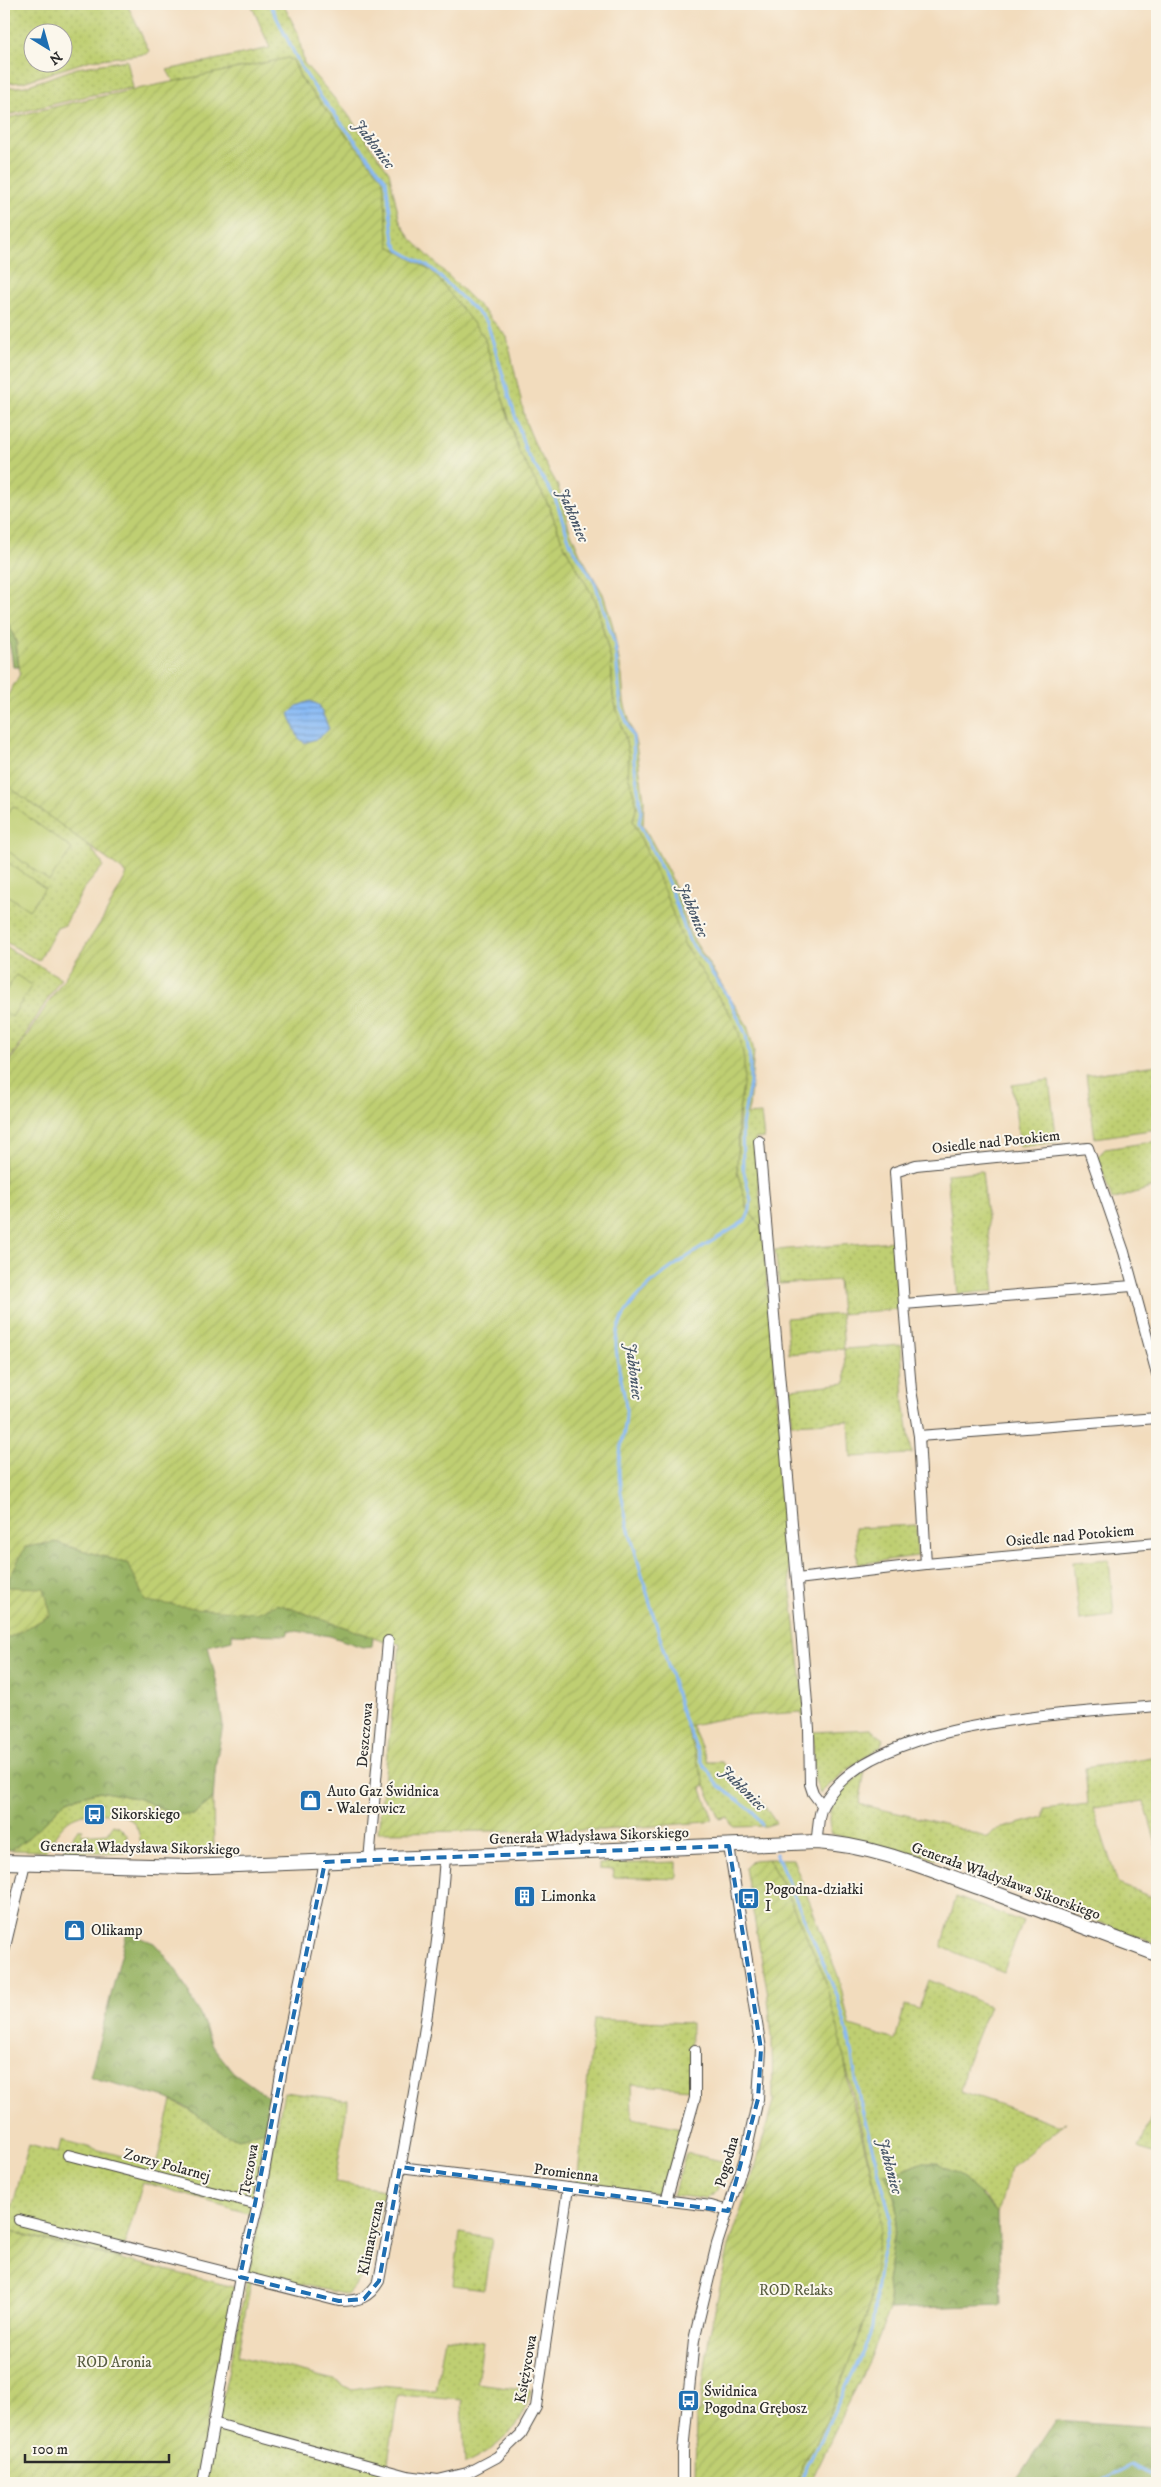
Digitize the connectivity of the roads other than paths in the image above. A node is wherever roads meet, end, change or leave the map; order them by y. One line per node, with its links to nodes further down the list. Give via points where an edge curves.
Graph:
1 (759, 1140): 9 (street)
2 (1132, 1286): 3 (street); 3 (street, Osiedle nad Potokiem, via 1124,1252 1088,1148 916,1165 895,1172); 4 (street, Osiedle nad Potokiem)
3 (904, 1304): 6 (street, Osiedle nad Potokiem, via 911,1390)
4 (1157, 1374)
5 (1157, 1418): 6 (street)
6 (919, 1436): 8 (street, Osiedle nad Potokiem)
7 (1157, 1543): 8 (street, Osiedle nad Potokiem)
8 (926, 1564): 9 (street, Osiedle nad Potokiem)
9 (796, 1579): 12 (street, via 810,1784 812,1793)
10 (388, 1642): 16 (street, Deszczowa)
11 (1157, 1706): 12 (street, via 942,1732 897,1746 870,1760 833,1790)
12 (822, 1805): 13 (street)
13 (816, 1842): 14 (street, Generała Władysława Sikorskiego); 21 (street, Generała Władysława Sikorskiego, via 864,1849 924,1867)
14 (729, 1846): 15 (street, Generała Władysława Sikorskiego); 28 (street, Pogodna, via 761,2049 758,2099 745,2158)
15 (445, 1858): 16 (street, Generała Władysława Sikorskiego); 24 (street, Klimatyczna, via 435,1962)
16 (369, 1861): 19 (street, Generała Władysława Sikorskiego)
17 (4, 1862): 18 (street, Generała Władysława Sikorskiego)
18 (25, 1863): 19 (street, Generała Władysława Sikorskiego); 20 (street)
19 (325, 1866): 27 (street, Tęczowa, via 286,2046)
20 (4, 1952)
21 (1157, 1954)
22 (696, 2050): 26 (street, via 695,2098)
23 (68, 2155): 27 (street, Zorzy Polarnej)
24 (400, 2167): 25 (street, Promienna); 30 (street, Klimatyczna, via 379,2281 364,2299 339,2301)
25 (568, 2188): 26 (street, Promienna); 31 (street, Księżycowa, via 536,2407 521,2434 497,2457 467,2473 438,2480 407,2476)
26 (666, 2201): 28 (street, Promienna)
27 (258, 2204): 30 (street, Tęczowa)
28 (728, 2211): 33 (street, Pogodna, via 694,2340)
29 (19, 2220): 30 (street, Klimatyczna)
30 (240, 2277): 31 (street, Tęczowa)
31 (213, 2423): 32 (street, Tęczowa)
32 (202, 2483)
33 (683, 2483)

